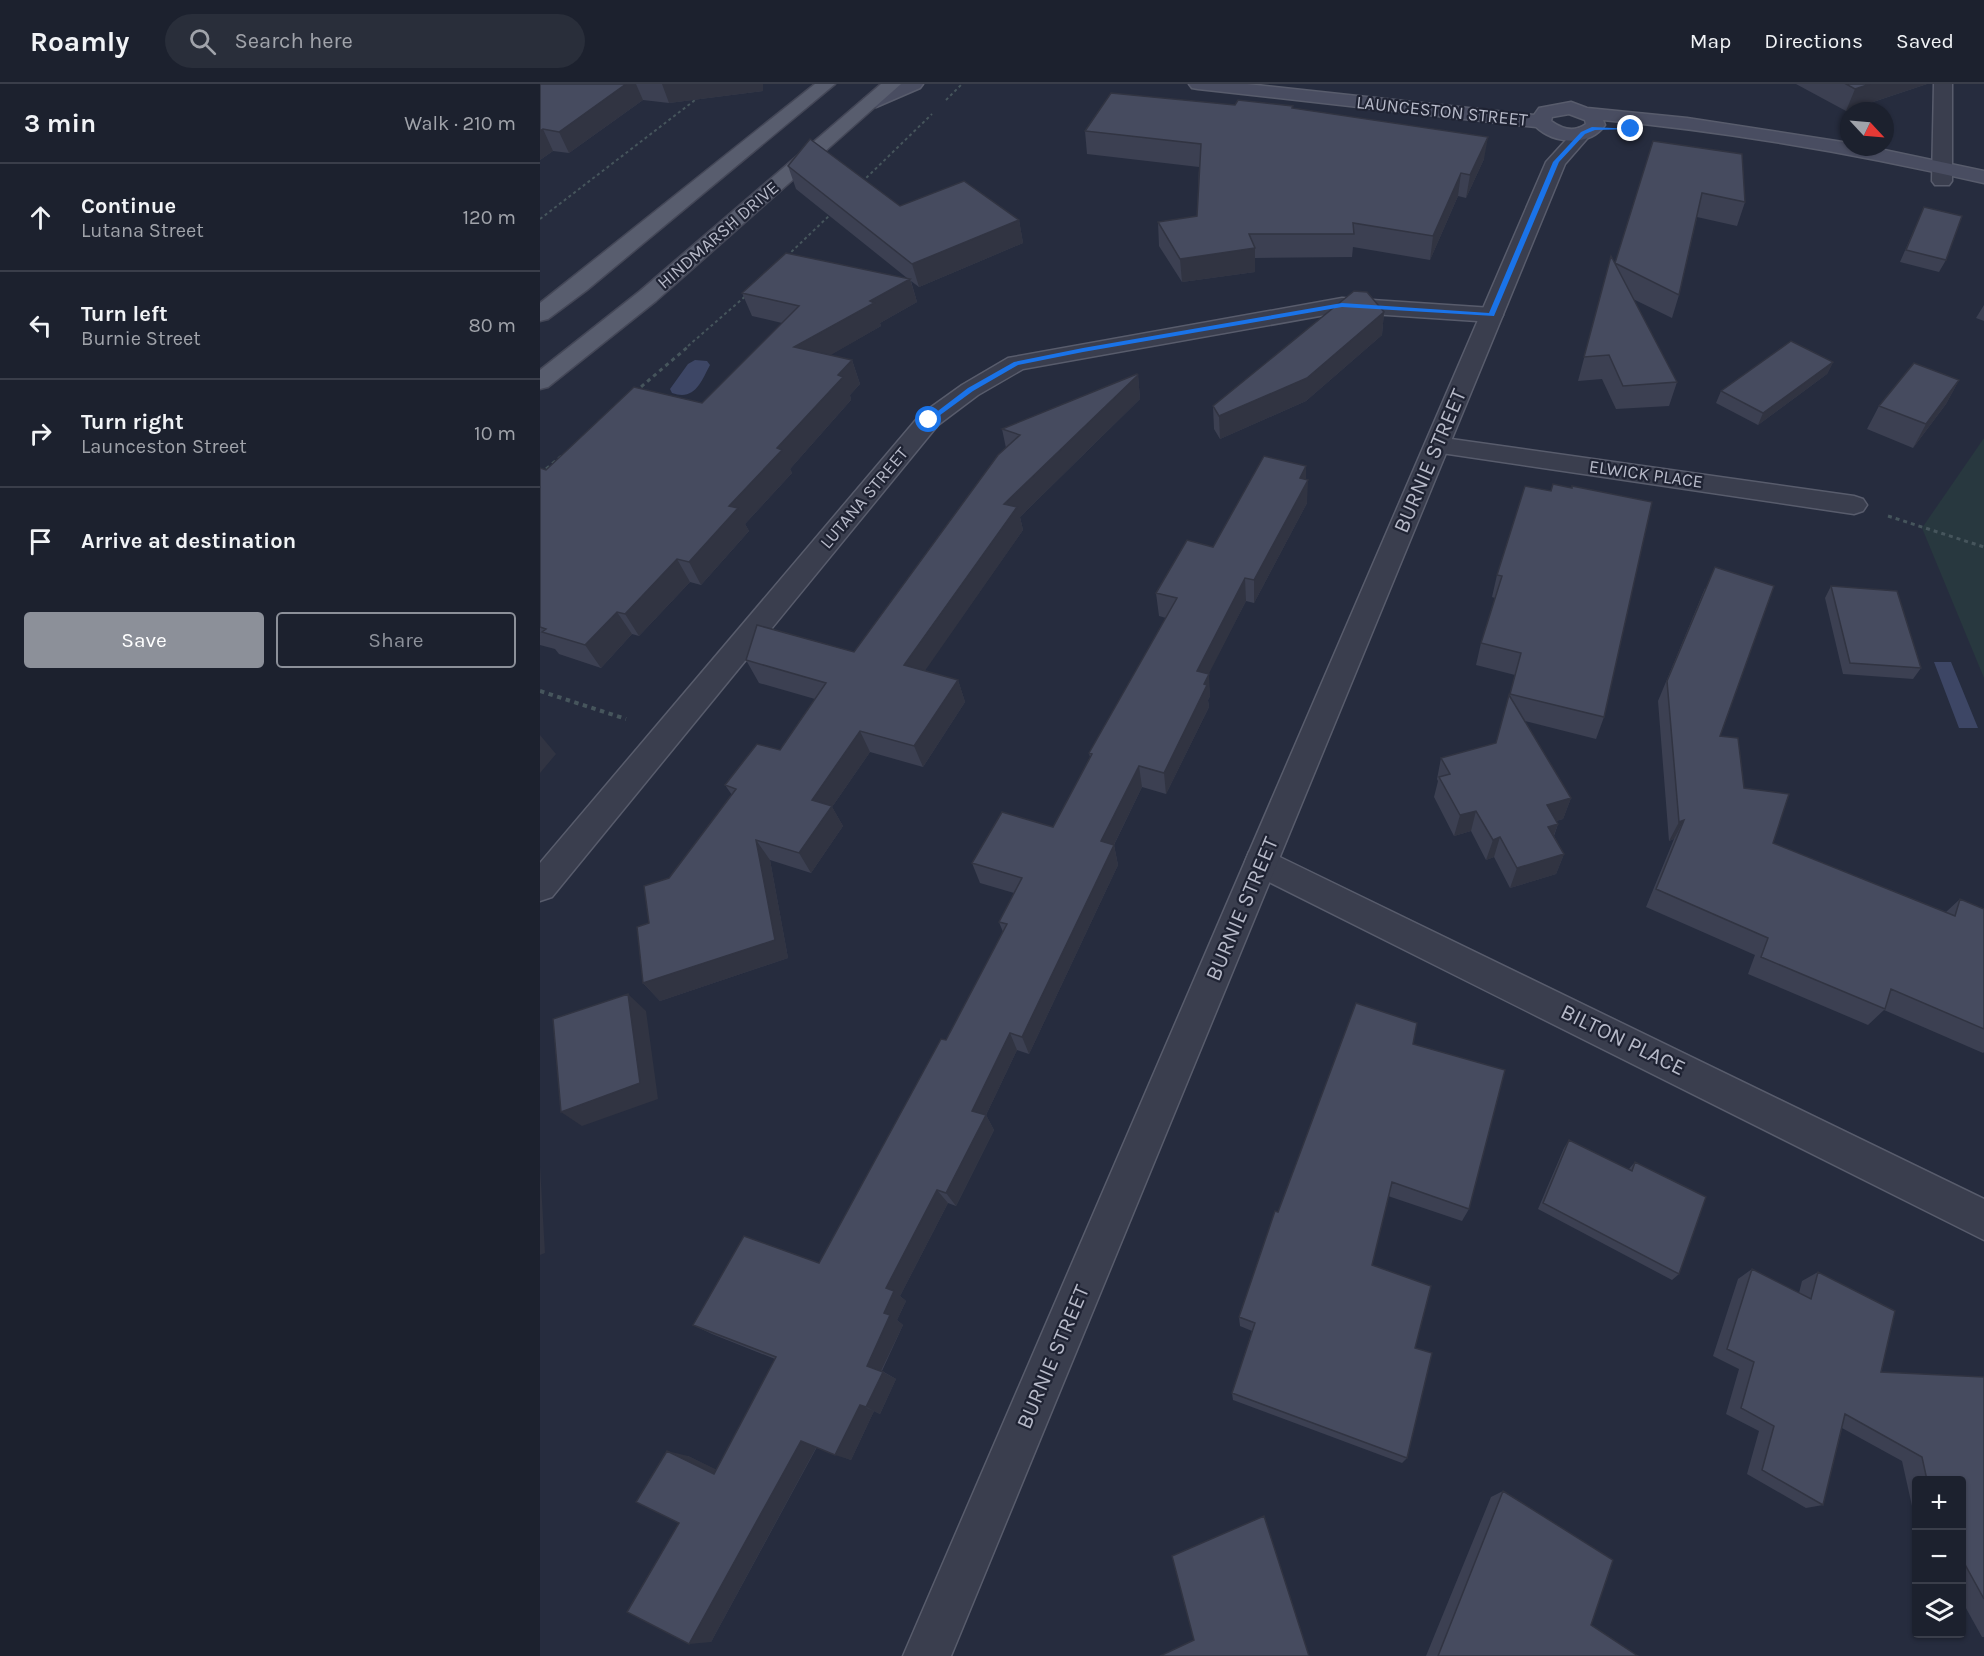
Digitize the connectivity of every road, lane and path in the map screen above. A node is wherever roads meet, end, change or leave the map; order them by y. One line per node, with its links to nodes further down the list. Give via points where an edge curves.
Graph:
1 (826, 84): 22 (main road)
2 (892, 84): 10 (main road, HINDMARSH DRIVE)
3 (914, 84): 10 (main road)
4 (962, 84): 9 (path)
5 (1200, 84): 13 (main road, LAUNCESTON STREET)
6 (1320, 84): 13 (main road, LAUNCESTON STREET, via 1486,103 1514,109)
7 (1943, 84): 14 (street)
8 (707, 91): 19 (path)
9 (946, 100)
10 (870, 104): 24 (main road, HINDMARSH DRIVE, via 648,296)
11 (938, 108): 16 (path)
12 (1588, 125): 13 (street, BURNIE STREET); 13 (main road, via 1566,134); 13 (main road, via 1561,108); 14 (main road, via 1727,140)
13 (1548, 131): 23 (street, BURNIE STREET)
14 (1943, 174): 15 (main road); 17 (main road)
15 (1984, 177)
16 (857, 188)
17 (1984, 191)
18 (833, 212): 20 (path)
19 (540, 219)
20 (784, 260)
21 (751, 292): 25 (path)
22 (540, 314)
23 (1492, 315): 26 (street, BURNIE STREET); 32 (street, LUTANA STREET, via 1342,305 1016,363 929,420)
24 (540, 382)
25 (634, 393)
26 (1437, 444): 29 (street, ELWICK PLACE); 33 (street, BURNIE STREET)
27 (564, 453): 28 (path)
28 (540, 474)
29 (1854, 505): 30 (path)
30 (1984, 547)
31 (540, 690): 32 (path)
32 (667, 732): 34 (street, LUTANA STREET)
33 (1261, 862): 35 (street, BILTON PLACE); 36 (street, BURNIE STREET)
34 (540, 887)
35 (1984, 1220)
36 (927, 1656)

